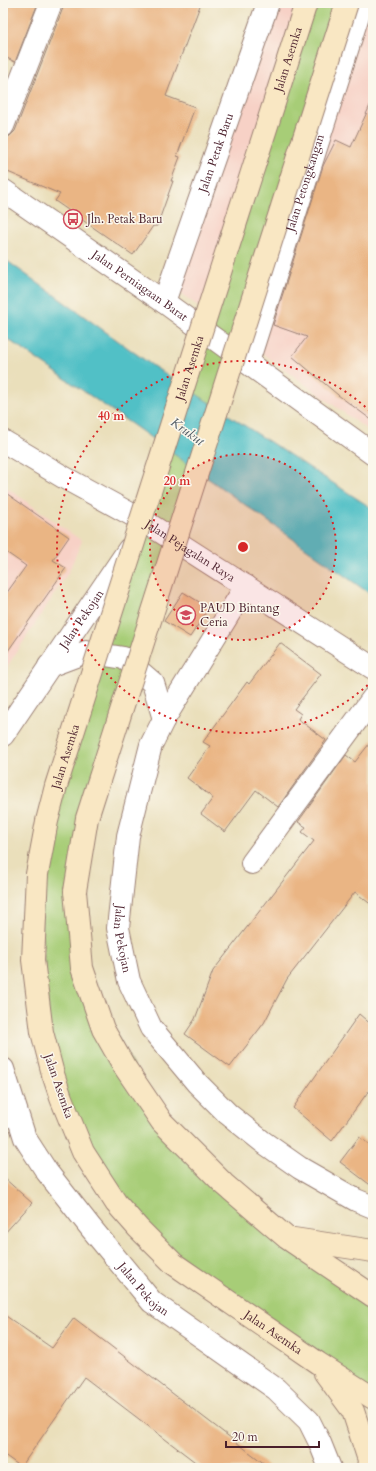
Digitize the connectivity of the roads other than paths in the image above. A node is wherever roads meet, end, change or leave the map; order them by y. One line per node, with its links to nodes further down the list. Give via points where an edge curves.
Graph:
1 (51, 3): 6 (street)
2 (268, 3): 8 (street, Jalan Petak Baru)
3 (306, 3): 26 (main road, Jalan Asemka, bridge, via 56,786 37,874 33,960 42,1032 52,1074 83,1152 116,1203 174,1264)
4 (347, 3): 23 (main road, bridge, via 87,818 75,892 82,968 103,1029 124,1066 162,1122 224,1184)
5 (362, 3): 9 (street, Jalan Petongkangan)
6 (3, 126)
7 (3, 190): 8 (street, Jalan Perniagaan Barat)
8 (164, 302): 9 (street, Jalan Perniagaan Barat)
9 (248, 362): 11 (street, Jalan Perniagaan Barat)
10 (3, 441): 12 (street, Jalan Pejagalan Raya)
11 (373, 454)
12 (147, 523): 13 (street, Jalan Pejagalan Raya); 14 (street, Jalan Pekojan)
13 (246, 586): 15 (street, Jalan Pejagalan Raya); 17 (street, Jalan Pekojan)
14 (49, 666): 17 (street, via 86,652 124,658 153,683); 18 (street, Jalan Pekojan)
15 (373, 668)
16 (373, 698): 19 (street)
17 (164, 719): 22 (street, Jalan Pekojan, via 151,745 128,836 118,928 129,981 151,1028 197,1083 228,1114 300,1168)
18 (3, 735)
19 (252, 862)
20 (3, 1069): 21 (street, Jalan Pekojan)
21 (8, 1110): 28 (street, Jalan Pekojan, via 47,1172 152,1302 281,1394 309,1421)
22 (373, 1207)
23 (287, 1238): 24 (main road); 25 (main road)
24 (373, 1251)
25 (373, 1296)
26 (318, 1363): 27 (main road, Jalan Asemka); 29 (main road, via 353,1411 369,1460)
27 (373, 1398)
28 (330, 1468)
29 (368, 1468)

